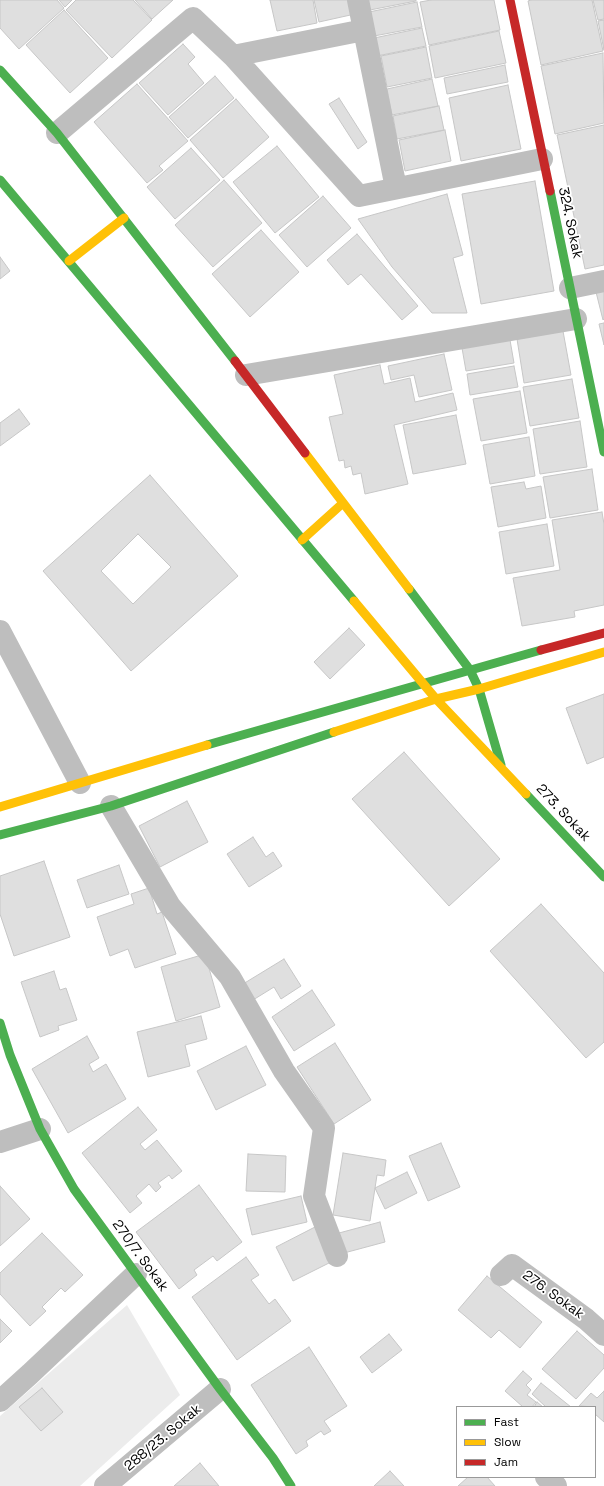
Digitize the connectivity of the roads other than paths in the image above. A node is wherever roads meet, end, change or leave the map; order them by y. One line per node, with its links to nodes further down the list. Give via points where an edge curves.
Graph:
1 (358, 0): 3 (street)
2 (510, 0): 7 (street, 324. Sokak)
3 (364, 30): 4 (street); 9 (street)
4 (233, 56): 6 (street, via 193,18); 9 (street, via 359,196)
5 (0, 70): 6 (street, 273. Sokak)
6 (57, 133): 10 (street, 273. Sokak)
7 (542, 159): 9 (street); 13 (street, 324. Sokak)
8 (0, 180): 11 (street, 273. Sokak)
9 (396, 188)
10 (124, 218): 11 (street); 15 (street, 273. Sokak)
11 (70, 261): 18 (street, 273. Sokak)
12 (604, 281): 13 (street)
13 (570, 288): 14 (street, 324. Sokak)
14 (576, 319): 15 (street); 16 (street, 324. Sokak)
15 (246, 375): 17 (street, 273. Sokak)
16 (604, 452)
17 (343, 503): 18 (street); 22 (street, 273. Sokak)
18 (302, 540): 23 (street, 273. Sokak)
19 (1, 633): 27 (street)
20 (604, 633): 22 (street)
21 (604, 652): 24 (street)
22 (470, 670): 23 (street); 24 (street, 273. Sokak)
23 (424, 684): 25 (street, 273. Sokak); 27 (street, via 158,758)
24 (479, 689): 25 (street); 26 (street, 273. Sokak)
25 (436, 699): 26 (street, 273. Sokak); 28 (street)
26 (502, 768): 31 (street, 273. Sokak)
27 (80, 783): 29 (street)
28 (110, 806): 30 (street); 35 (street, via 170,906 230,977 284,1071 324,1128 314,1196)
29 (0, 808)
30 (0, 835)
31 (604, 877)
32 (0, 1023): 33 (street, 270/7. Sokak, via 10,1056)
33 (40, 1129): 34 (street); 36 (street, 270/7. Sokak, via 74,1189)
34 (0, 1142)
35 (337, 1256)
36 (136, 1274): 39 (street, 270/7. Sokak); 40 (street)
37 (501, 1274): 38 (street, 276. Sokak, via 512,1265)
38 (604, 1335)
39 (220, 1389): 42 (street, 288/23. Sokak); 43 (street, 270/7. Sokak, via 273,1458)
40 (0, 1401)
41 (547, 1478): 44 (street)
42 (105, 1486)
43 (291, 1486)
44 (556, 1486)

